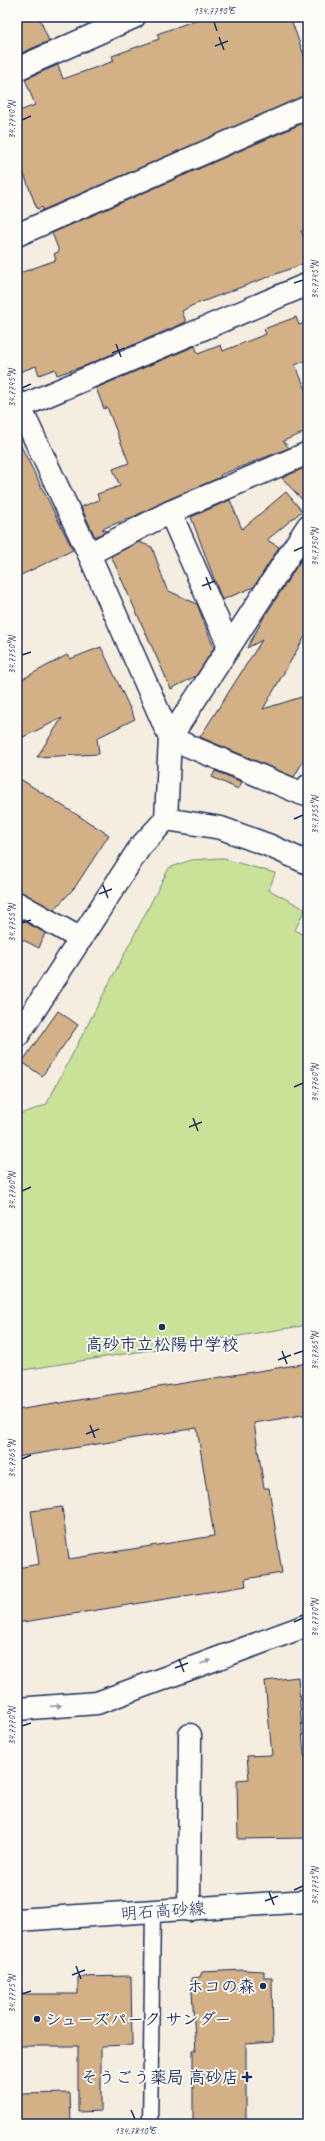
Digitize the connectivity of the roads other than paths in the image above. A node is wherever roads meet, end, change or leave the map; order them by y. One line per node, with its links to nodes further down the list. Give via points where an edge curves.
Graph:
1 (134, 17): 2 (street)
2 (17, 70)
3 (308, 107): 4 (street)
4 (17, 235)
5 (308, 284): 6 (street)
6 (18, 404): 10 (street)
7 (308, 454): 8 (street)
8 (170, 512): 10 (street); 11 (street)
9 (308, 526): 11 (street)
10 (89, 554): 12 (street)
11 (229, 646): 12 (street)
12 (170, 738): 13 (street, via 303,794); 14 (street)
13 (308, 786)
14 (166, 819): 15 (street, via 221,828); 17 (street, via 140,847)
15 (308, 863)
16 (17, 903): 17 (street)
17 (81, 938): 18 (street)
18 (17, 1036)
19 (308, 1625): 20 (street, one-way to 19, via 97,1702)
20 (17, 1710)
21 (190, 1735): 23 (street)
22 (308, 1902): 23 (street, 明石高砂線)
23 (189, 1910): 24 (street, 明石高砂線)
24 (153, 1912): 25 (street, 明石高砂線); 26 (lane)
25 (17, 1920)
26 (150, 2124)

